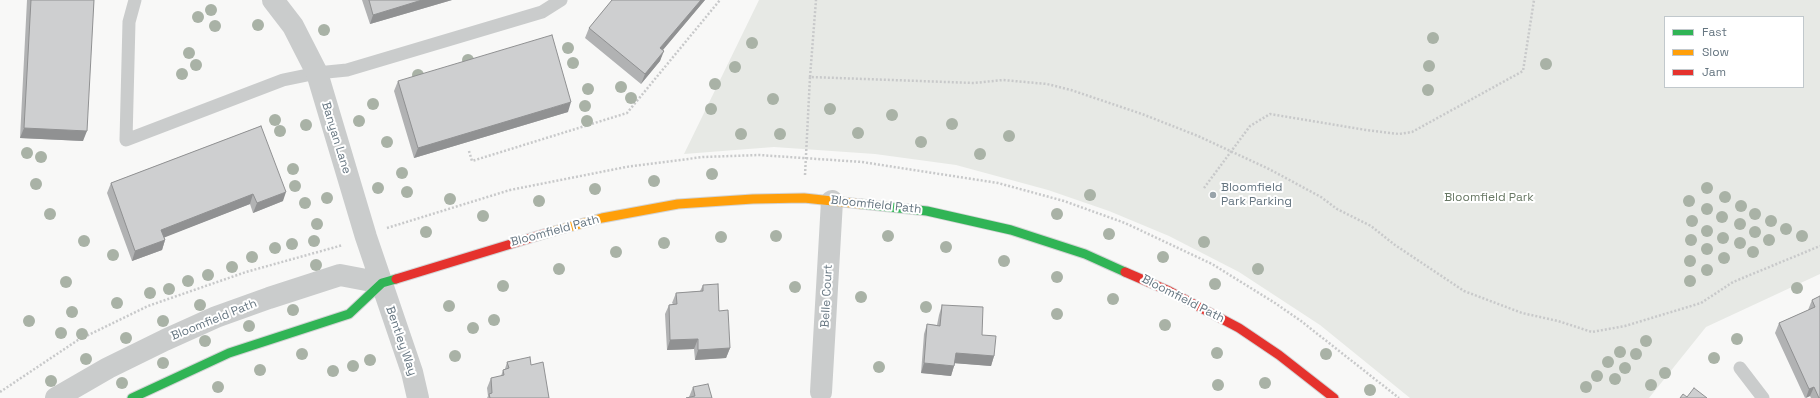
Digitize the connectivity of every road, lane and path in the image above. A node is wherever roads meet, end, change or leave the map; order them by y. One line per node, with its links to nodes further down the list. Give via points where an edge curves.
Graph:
1 (135, 0): 7 (lane, via 129,22 126,140 283,80)
2 (273, 0): 7 (street, Banyan Lane, via 293,26)
3 (561, 0): 7 (lane, via 542,12 347,70)
4 (720, 0): 9 (path, via 627,113 472,160)
5 (816, 0): 8 (path)
6 (1534, 0): 10 (path, via 1523,71 1412,132 1399,134 1366,130 1270,114 1250,126)
7 (317, 73): 15 (street, Banyan Lane)
8 (810, 77): 10 (path, via 974,83 1003,80 1047,84 1142,114); 11 (path)
9 (469, 150)
10 (1231, 151): 12 (path); 16 (path, via 1269,168 1337,209 1371,226 1464,291 1522,313 1592,332 1624,326 1701,303 1733,282)
11 (806, 157): 13 (path); 15 (path, via 702,157 626,166 510,190 395,224); 25 (path, via 862,162 998,183 1064,201 1125,224 1212,264 1275,303 1333,344)
12 (1204, 188)
13 (804, 198): 14 (street, Bloomfield Path); 17 (street, Bloomfield Path, via 746,199 648,209 572,226)
14 (832, 201): 20 (street, Belle Court); 24 (street, Bloomfield Path, via 920,210 964,218 1085,254 1169,291 1239,328)
15 (366, 238): 17 (street, Banyan Lane); 19 (path, via 246,272 148,306 78,340)
16 (1820, 246)
17 (382, 283): 21 (street, Bloomfield Path, via 340,275 269,298 216,317 165,340 108,368); 22 (street, Bloomfield Path, via 349,314 229,352); 23 (street, Bentley Way, via 412,372)
18 (1740, 368): 26 (lane)
19 (0, 392)
20 (821, 392)
21 (56, 398)
22 (132, 398)
23 (418, 398)
24 (1334, 398)
25 (1399, 398)
26 (1763, 398)

